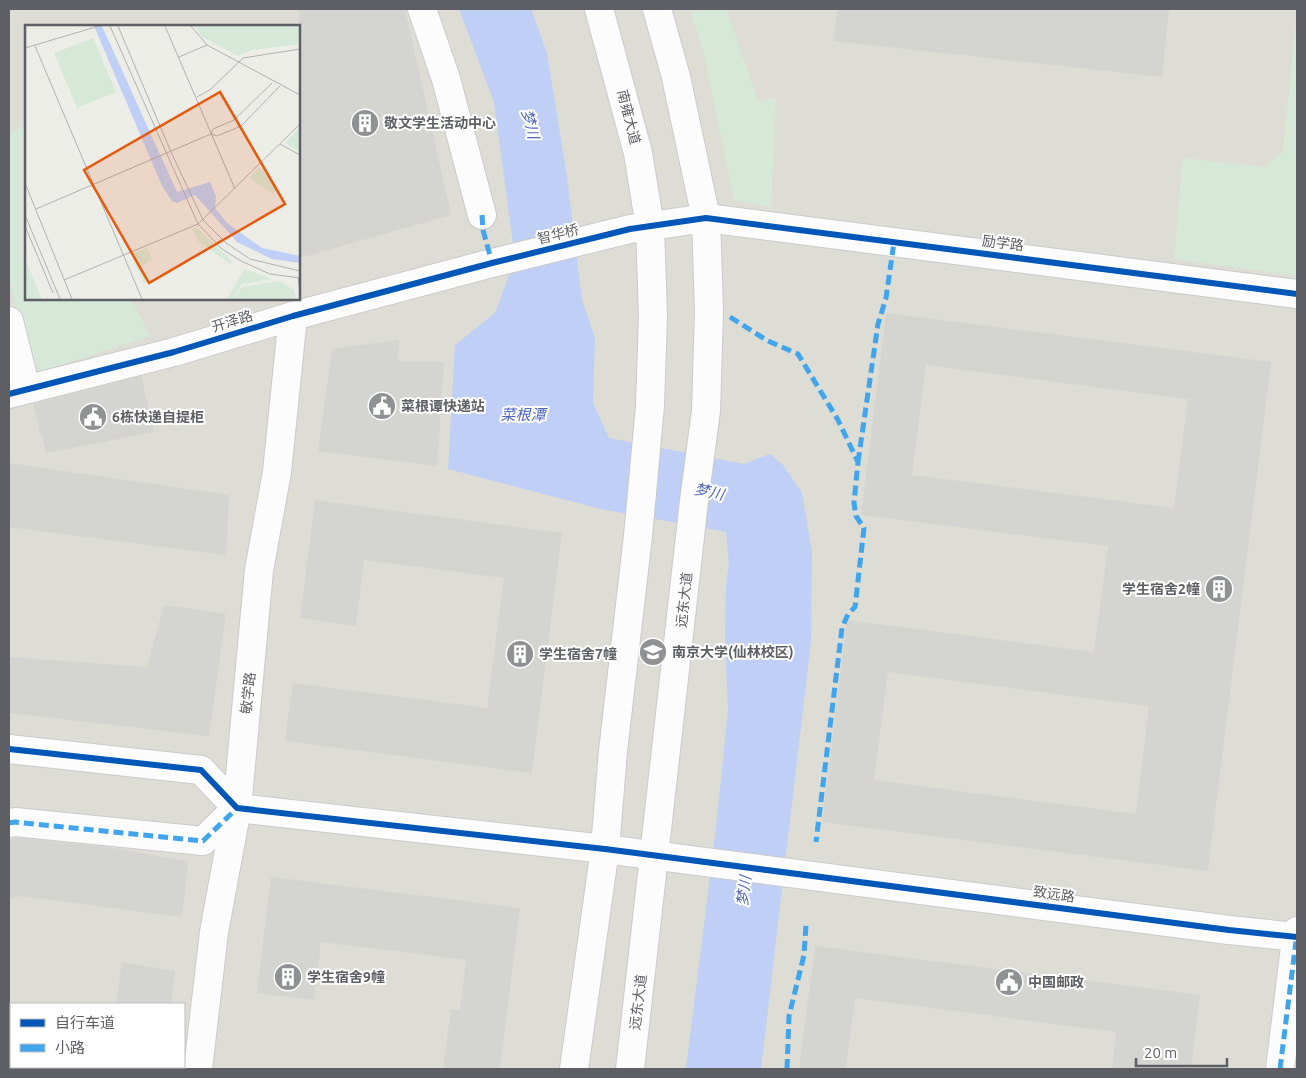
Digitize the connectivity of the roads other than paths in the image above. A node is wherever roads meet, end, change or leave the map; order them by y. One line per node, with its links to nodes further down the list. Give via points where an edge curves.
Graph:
1 (422, 9): 4 (street, via 446,79)
2 (599, 9): 6 (street, 南雍大道, via 638,153)
3 (657, 9): 5 (street, via 676,77)
4 (482, 215)
5 (706, 218): 6 (street, 励学路); 8 (street, 励学路); 16 (street, 远东大道, via 709,311 706,412)
6 (640, 228): 7 (street, 智华桥); 15 (street, via 653,316 650,406)
7 (492, 263): 9 (street, 开泽路)
8 (1297, 294)
9 (293, 316): 11 (street, 开泽路, via 174,352); 13 (street, 敏学路, via 277,472 259,570)
10 (9, 321): 11 (street)
11 (17, 391)
12 (9, 749): 13 (street, via 201,770)
13 (237, 808): 14 (street, via 203,841); 15 (street, 致远路); 18 (street, 敏学路, via 214,932)
14 (9, 823)
15 (605, 849): 16 (street, 致远路); 19 (street)
16 (655, 856): 17 (street, 致远路, via 1229,930); 20 (street, 远东大道)
17 (1297, 935): 21 (street)
18 (198, 1069)
19 (574, 1069)
20 (630, 1069)
21 (1280, 1069)

